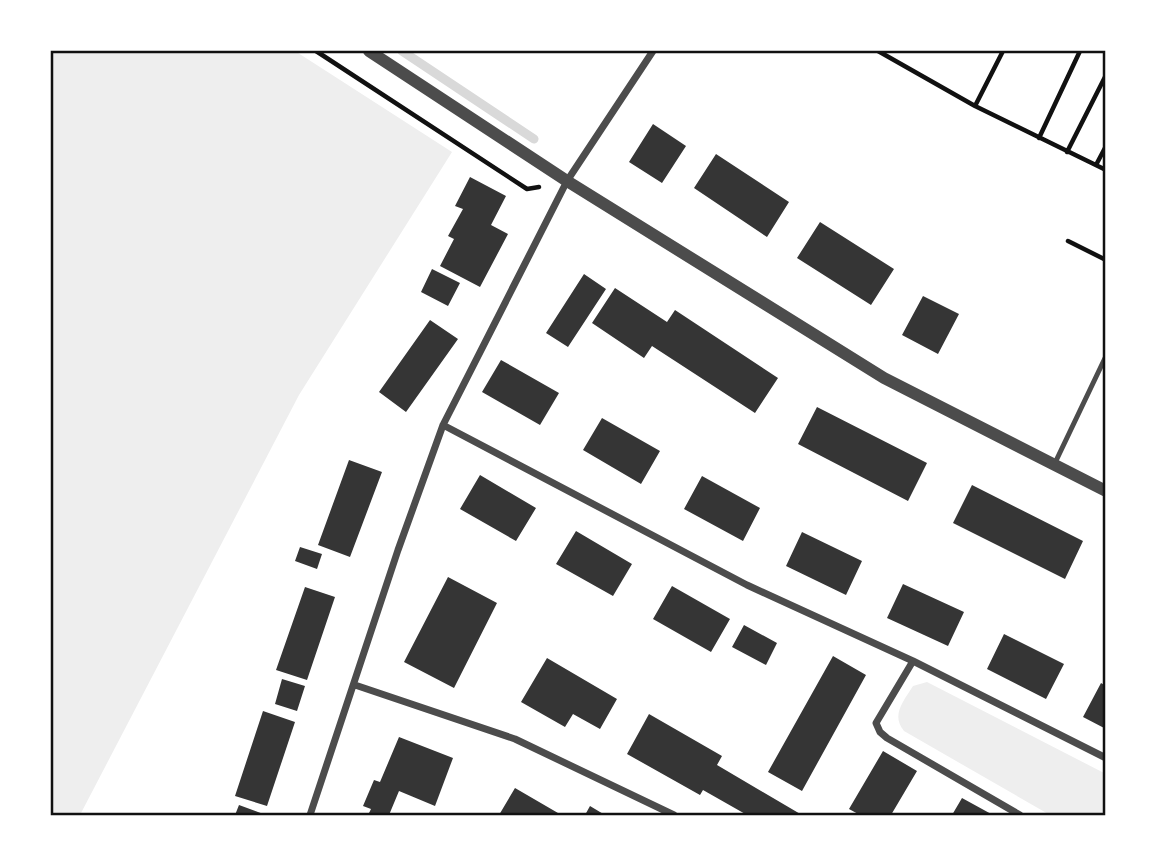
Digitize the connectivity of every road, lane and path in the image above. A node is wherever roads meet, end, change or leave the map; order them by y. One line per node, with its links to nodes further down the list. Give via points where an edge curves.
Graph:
1 (316, 51): 14 (path, via 527,189)
2 (369, 51): 14 (street)
3 (653, 51): 14 (street)
4 (878, 51): 8 (path)
5 (1003, 51): 8 (path)
6 (1080, 51): 9 (path)
7 (1106, 75): 11 (path)
8 (975, 106): 9 (path)
9 (1039, 138): 11 (path)
10 (1106, 146): 12 (path)
11 (1067, 152): 12 (path)
12 (1096, 165): 13 (path)
13 (1106, 170)
14 (567, 181): 18 (street); 19 (street, via 884,378)
15 (1068, 242): 16 (path)
16 (1106, 260)
17 (1106, 356): 19 (lane)
18 (443, 425): 21 (street, via 747,585); 22 (street)
19 (1054, 465): 20 (street)
20 (1106, 491)
21 (913, 661): 23 (street); 26 (street, via 881,712 876,723 880,732)
22 (355, 685): 24 (street); 25 (street, via 515,739)
23 (1106, 758)
24 (310, 815)
25 (674, 815)
26 (1020, 815)

